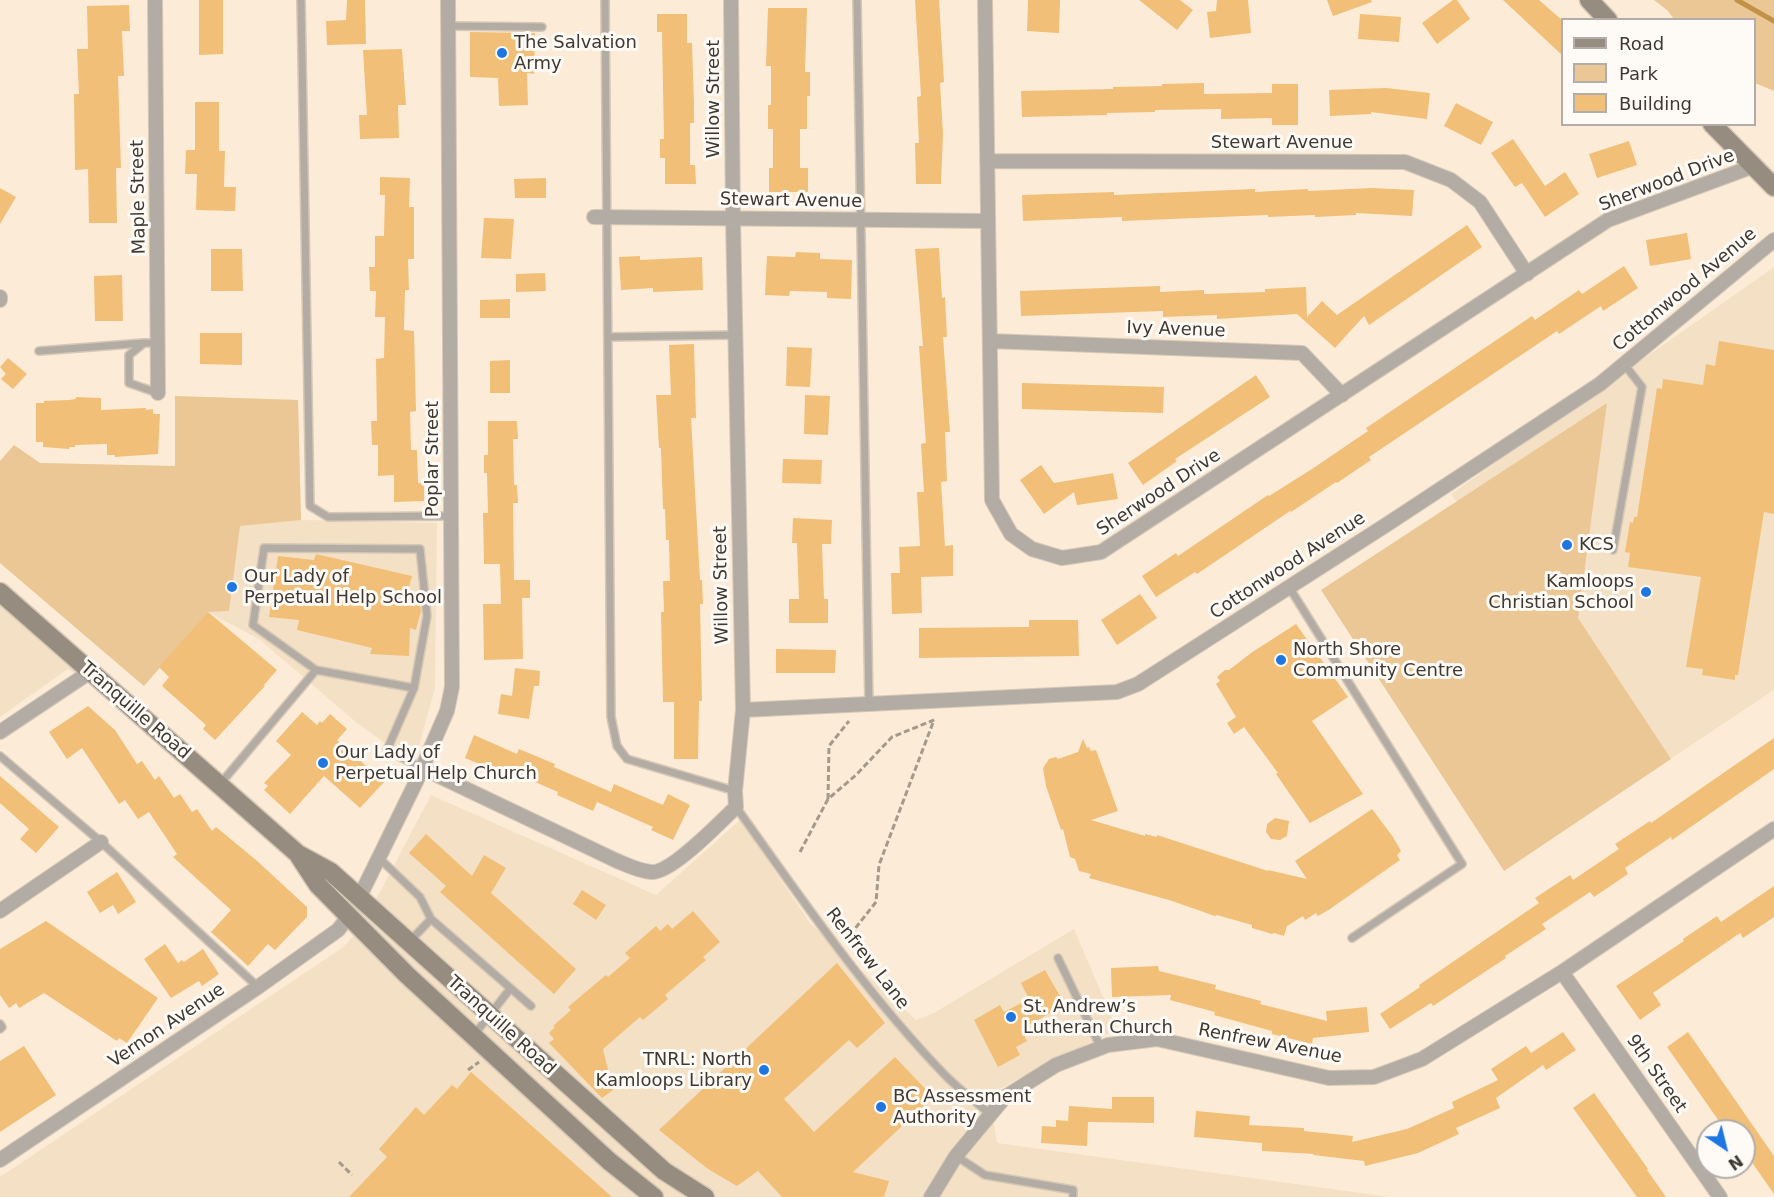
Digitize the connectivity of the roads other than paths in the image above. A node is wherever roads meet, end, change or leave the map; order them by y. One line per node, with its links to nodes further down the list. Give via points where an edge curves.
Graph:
1 (155, 0): 25 (street, Maple Street)
2 (301, 0): 30 (lane, via 310,506 328,517)
3 (448, 0): 10 (street, Poplar Street)
4 (605, 0): 16 (lane)
5 (731, 0): 17 (street, Willow Street)
6 (857, 0): 18 (lane)
7 (985, 0): 13 (street, Sherwood Drive)
8 (1589, 0): 9 (main road)
9 (1606, 18)
10 (448, 26): 11 (lane); 30 (street, Poplar Street)
11 (542, 27)
12 (1714, 126): 14 (main road)
13 (987, 161): 19 (street, Sherwood Drive); 21 (street, Stewart Avenue, via 1405,162 1451,180 1480,202)
14 (1754, 166): 15 (main road); 21 (street, Sherwood Drive, via 1608,220)
15 (1774, 187)
16 (601, 217): 17 (street, Stewart Avenue); 23 (lane)
17 (733, 219): 18 (street, Stewart Avenue); 22 (street, Willow Street)
18 (860, 220): 19 (street, Stewart Avenue); 37 (lane)
19 (988, 221): 24 (street, Sherwood Drive)
20 (1774, 240): 27 (street, Cottonwood Avenue)
21 (1527, 274): 29 (street, Sherwood Drive)
22 (735, 335): 23 (lane); 38 (street, Willow Street)
23 (608, 337): 43 (lane, via 611,717 617,746 627,759)
24 (990, 341): 29 (street, Ivy Avenue, via 1302,353); 29 (street, Sherwood Drive, via 992,500 1011,534 1032,549 1062,558 1101,552)
25 (151, 343): 26 (lane); 28 (street, Maple Street); 28 (lane, via 129,355 129,383)
26 (39, 351)
27 (1624, 364): 31 (lane, via 1642,387); 32 (street, Cottonwood Avenue)
28 (158, 393)
29 (1342, 394)
30 (451, 516): 41 (street, Poplar Street, via 452,687 447,711)
31 (1612, 550)
32 (1288, 587): 37 (street, Cottonwood Avenue, via 1138,684 1117,692); 53 (lane, via 1462,864)
33 (0, 592): 35 (main road, Tranquille Road)
34 (316, 670): 36 (lane); 36 (lane, via 253,625 264,548 420,549 427,616); 42 (lane)
35 (90, 672): 39 (street); 42 (main road, Tranquille Road)
36 (414, 688): 41 (lane, via 387,750)
37 (869, 704): 38 (street, Cottonwood Avenue)
38 (743, 710): 43 (street, Willow Street)
39 (0, 732)
40 (0, 756): 46 (lane)
41 (422, 768): 44 (street, via 615,860 654,873 672,866); 48 (street, Poplar Street)
42 (219, 785): 47 (main road, Tranquille Road)
43 (735, 791): 44 (street, Willow Street)
44 (736, 807): 65 (lane, Renfrew Lane, via 888,1011 944,1074)
45 (1774, 830): 56 (street, Renfrew Avenue)
46 (101, 842): 50 (street); 57 (lane)
47 (298, 854): 49 (main road, Tranquille Road, via 331,872); 51 (main road, Tranquille Road, via 318,885)
48 (379, 858): 49 (street, Poplar Street); 52 (lane, via 420,897)
49 (359, 898): 51 (main road); 54 (main road, Tranquille Road)
50 (0, 911)
51 (349, 916): 57 (street, Vernon Avenue, via 338,930); 63 (main road, Tranquille Road)
52 (430, 919): 54 (lane); 58 (lane)
53 (1352, 938)
54 (409, 943): 60 (main road, Tranquille Road)
55 (1058, 958): 64 (lane)
56 (1562, 972): 64 (street, Renfrew Avenue, via 1422,1059 1374,1077 1329,1078 1157,1039); 72 (street, 9th Street)
57 (258, 987): 67 (street, Vernon Avenue)
58 (510, 989): 59 (lane); 60 (lane)
59 (531, 1006)
60 (489, 1015): 63 (lane); 69 (main road, Tranquille Road, via 664,1171)
61 (0, 1024): 62 (lane)
62 (0, 1029)
63 (472, 1037): 68 (main road, Tranquille Road)
64 (1101, 1048): 65 (street, Renfrew Avenue, via 1056,1065 1005,1097)
65 (990, 1115): 66 (street, Renfrew Avenue)
66 (956, 1156): 70 (street, Renfrew Avenue); 71 (lane, via 985,1175 1073,1190)
67 (0, 1160)
68 (654, 1197)
69 (705, 1197)
70 (931, 1197)
71 (1072, 1197)
72 (1720, 1197)

